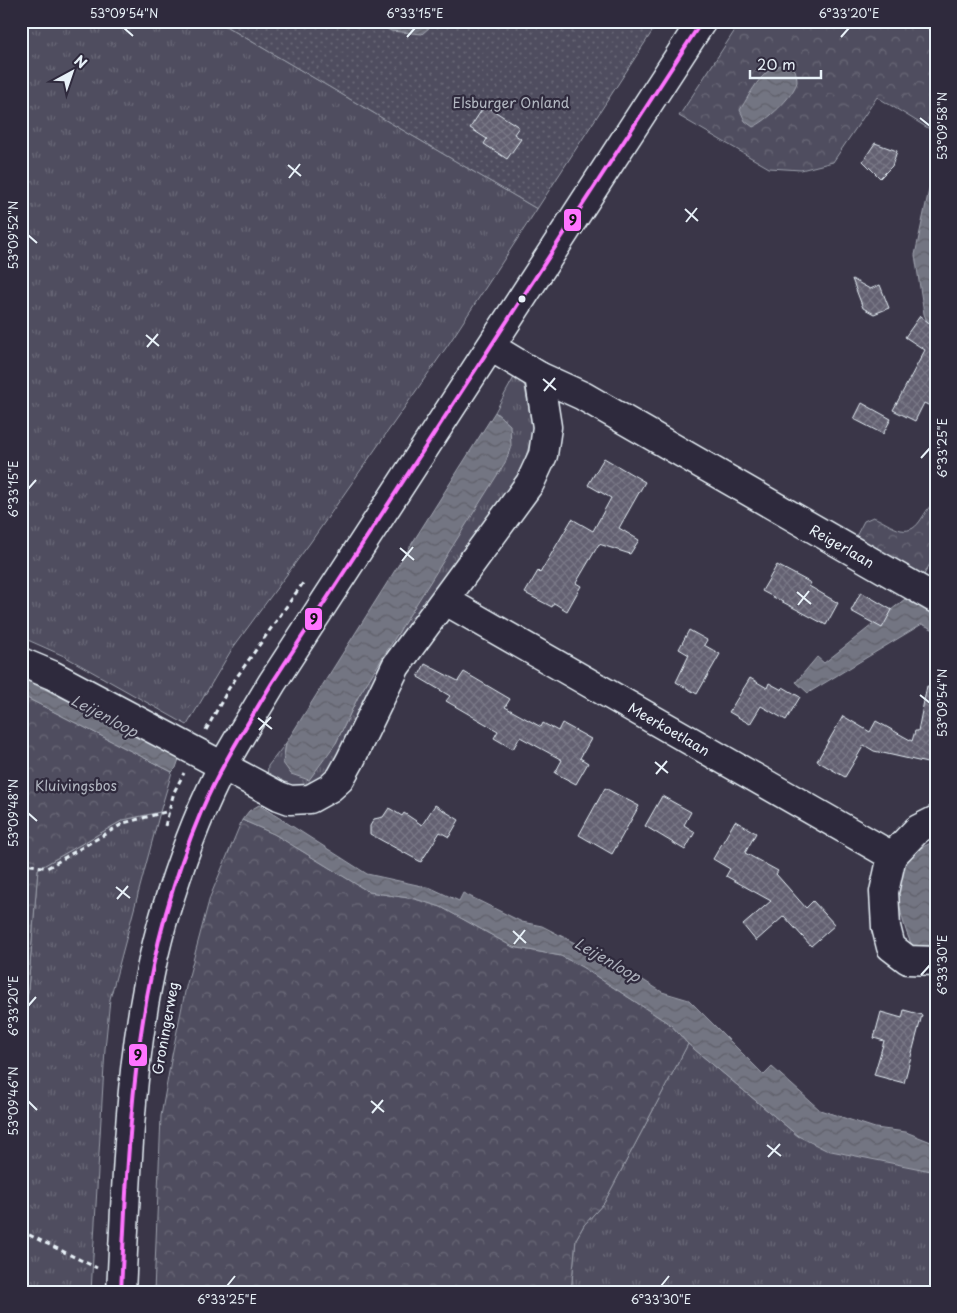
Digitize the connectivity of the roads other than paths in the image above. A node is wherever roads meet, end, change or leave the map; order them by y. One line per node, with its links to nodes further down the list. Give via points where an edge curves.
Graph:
1 (702, 21): 2 (street, Groningerweg)
2 (491, 347): 3 (street); 7 (street, Groningerweg, via 272,683)
3 (539, 376): 4 (street, Reigerlaan, via 583,396); 5 (street, via 547,427 544,455 530,483)
4 (936, 599)
5 (446, 601): 7 (street, via 396,666 350,761 340,779 330,788 310,799 290,800); 9 (street, Meerkoetlaan)
6 (21, 662): 7 (street, via 52,675)
7 (223, 766): 11 (street, Groningerweg, via 170,895 154,955 132,1094)
8 (936, 820): 9 (street, via 918,829)
9 (892, 856): 10 (street, via 884,892 891,947 908,960)
10 (936, 961)
11 (113, 1282)

